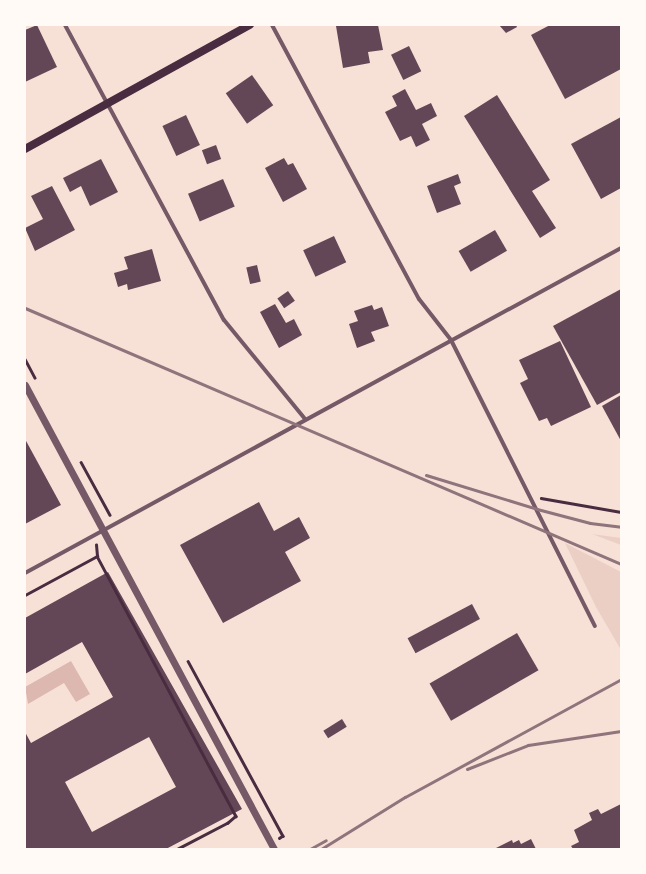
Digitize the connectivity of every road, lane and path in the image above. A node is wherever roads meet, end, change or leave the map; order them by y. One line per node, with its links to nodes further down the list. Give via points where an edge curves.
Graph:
1 (65, 25): 4 (street)
2 (250, 25): 4 (main road)
3 (272, 25): 7 (street, via 419,299)
4 (109, 104): 5 (main road); 9 (street, via 224,320)
5 (25, 149)
6 (621, 248): 7 (street)
7 (451, 340): 9 (street); 10 (street)
8 (25, 384): 12 (street)
9 (305, 419): 12 (street)
10 (530, 496): 11 (path); 17 (street)
11 (621, 512)
12 (103, 528): 13 (street); 19 (street)
13 (94, 534): 14 (path); 15 (street)
14 (97, 556): 16 (path); 18 (path, via 236,816 228,823)
15 (25, 573)
16 (25, 596)
17 (595, 626)
18 (178, 849)
19 (274, 849)

